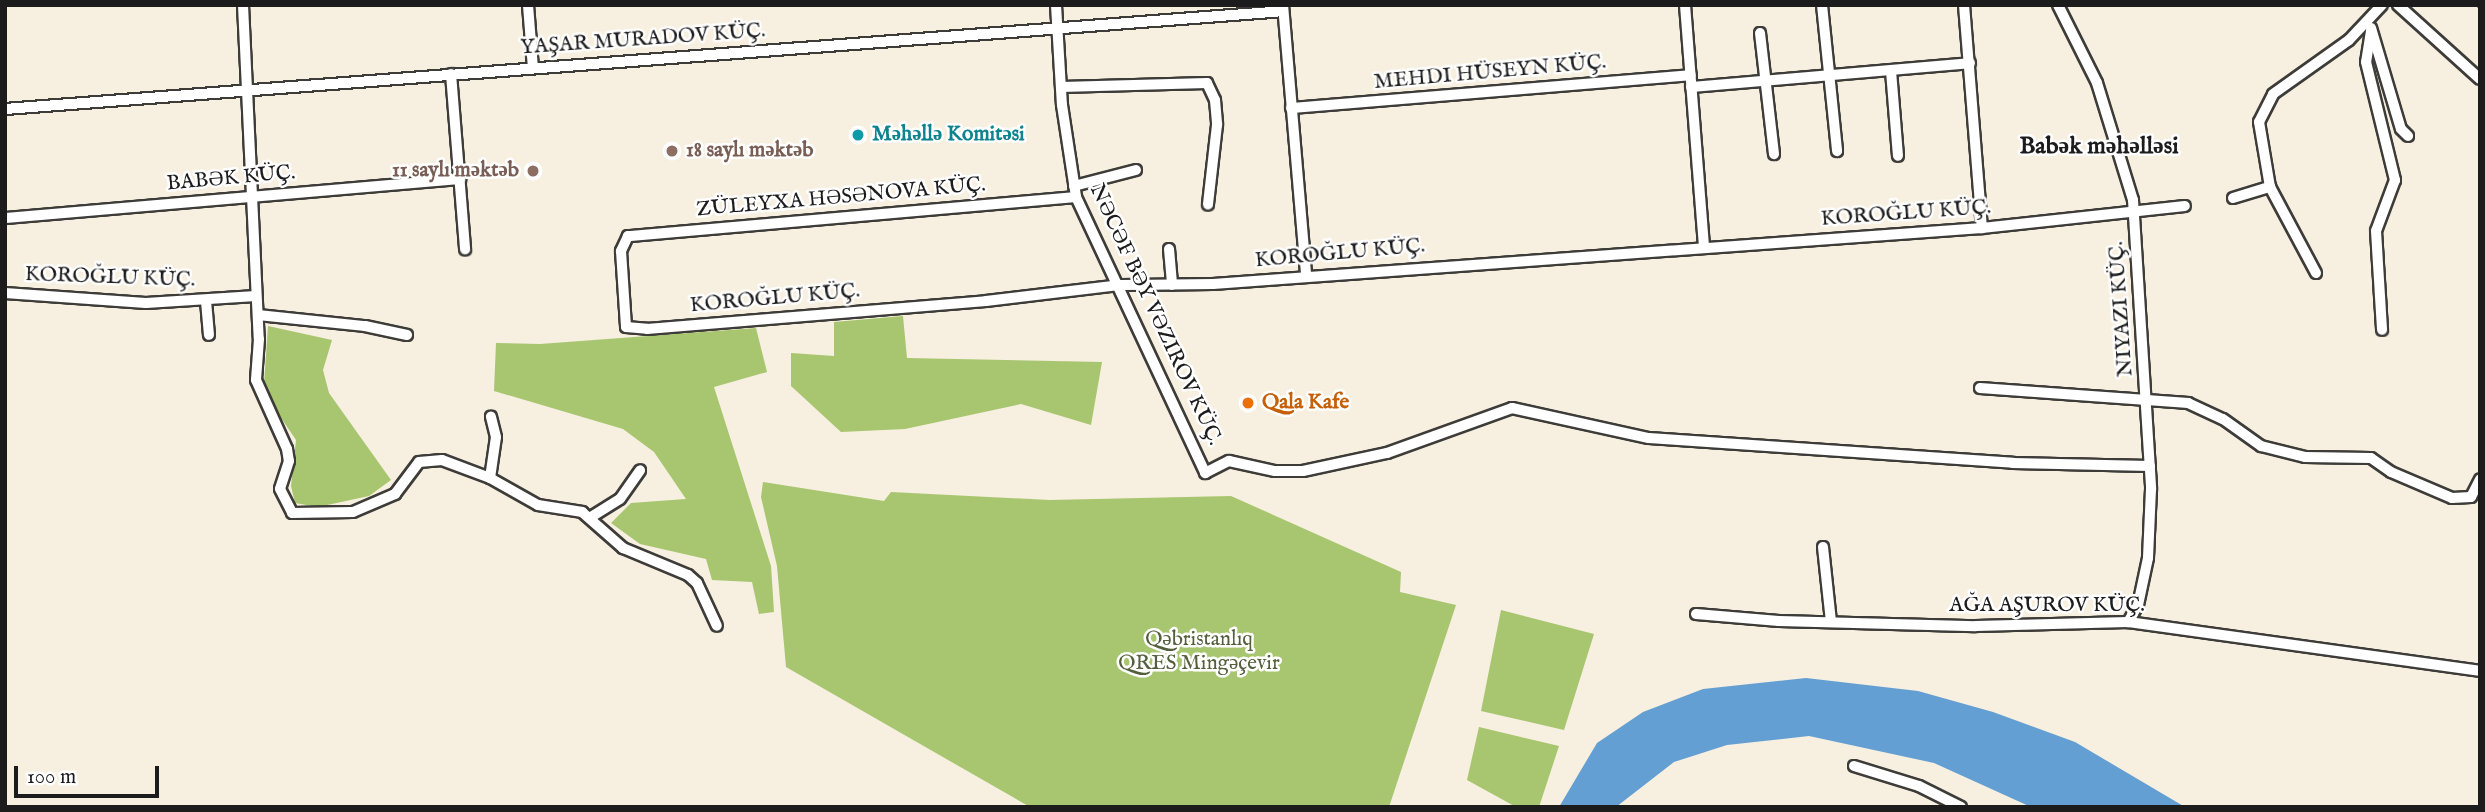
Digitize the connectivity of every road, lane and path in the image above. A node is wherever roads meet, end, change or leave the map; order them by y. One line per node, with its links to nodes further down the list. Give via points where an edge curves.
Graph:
1 (243, 5): 24 (street)
2 (528, 5): 15 (street)
3 (1056, 5): 12 (street, NƏCƏF BƏY VƏZIROV KÜÇ.)
4 (1685, 5): 18 (street)
5 (1822, 5): 19 (street)
6 (1964, 5): 14 (street)
7 (2058, 5): 39 (street, NIYAZI KÜÇ., via 2102,96)
8 (2382, 5): 11 (street)
9 (2398, 5): 20 (street)
10 (1283, 8): 12 (street, YAŞAR MURADOV KÜÇ.); 25 (street)
11 (2370, 26): 27 (street, via 2401,129); 33 (street, via 2267,100 2258,129); 54 (street, via 2366,62 2395,180 2376,231)
12 (1058, 28): 15 (street, YAŞAR MURADOV KÜÇ.); 22 (street, NƏCƏF BƏY VƏZIROV KÜÇ.)
13 (1760, 33): 21 (street)
14 (1970, 63): 16 (street); 41 (street)
15 (533, 68): 17 (street, YAŞAR MURADOV KÜÇ.)
16 (1891, 71): 19 (street); 30 (street)
17 (451, 74): 24 (street, YAŞAR MURADOV KÜÇ.); 32 (street)
18 (1691, 75): 23 (street); 25 (street, MEHDI HÜSEYN KÜÇ.)
19 (1830, 75): 21 (street); 28 (street)
20 (2480, 79)
21 (1766, 81): 23 (street); 29 (street)
22 (1061, 87): 34 (street, NƏCƏF BƏY VƏZIROV KÜÇ.); 37 (street, via 1207,83 1215,100 1217,125)
23 (1692, 87): 42 (street)
24 (246, 90): 26 (street, YAŞAR MURADOV KÜÇ.); 35 (street)
25 (1291, 108): 47 (street)
26 (5, 109)
27 (2408, 136)
28 (1837, 150)
29 (1774, 154)
30 (1898, 156)
31 (1136, 170): 34 (street)
32 (460, 179): 35 (street, BABƏK KÜÇ.); 43 (street)
33 (2270, 187): 36 (street); 46 (street)
34 (1075, 192): 45 (street, ZÜLEYXA HƏSƏNOVA KÜÇ., via 628,236); 48 (street, NƏCƏF BƏY VƏZIROV KÜÇ.)
35 (249, 197): 40 (street, BABƏK KÜÇ.); 51 (street)
36 (2234, 198)
37 (1208, 204)
38 (2185, 206): 39 (street, KOROĞLU KÜÇ.)
39 (2134, 215): 41 (street, KOROĞLU KÜÇ.); 58 (street, NIYAZI KÜÇ.)
40 (5, 218)
41 (1982, 228): 42 (street, KOROĞLU KÜÇ.)
42 (1704, 247): 47 (street, KOROĞLU KÜÇ.)
43 (465, 249)
44 (1169, 249): 49 (street)
45 (621, 251): 48 (street, KOROĞLU KÜÇ., via 626,327 631,330 986,301)
46 (2316, 272)
47 (1306, 276): 49 (street, KOROĞLU KÜÇ.)
48 (1121, 285): 49 (street, KOROĞLU KÜÇ.); 60 (street, NƏCƏF BƏY VƏZIROV KÜÇ., via 1205,473 1229,461 1275,471 1303,471 1387,453 1511,408 1649,438 2013,463)
49 (1172, 285)
50 (5, 293): 52 (street, KOROĞLU KÜÇ., via 146,303)
51 (256, 296): 52 (street, KOROĞLU KÜÇ.); 53 (street)
52 (205, 301): 55 (street)
53 (258, 315): 56 (street); 62 (street, via 258,391 287,449 289,461 280,489 292,513 353,512 378,503 395,494 419,462 427,459)
54 (2382, 330)
55 (209, 335)
56 (407, 335)
57 (1980, 388): 58 (street)
58 (2148, 400): 60 (street, NIYAZI KÜÇ.); 63 (street, via 2205,408 2261,446 2305,457 2371,458 2391,472 2452,498 2471,497)
59 (492, 417): 62 (street, via 496,437)
60 (2150, 466): 68 (street, NIYAZI KÜÇ., via 2148,558 2138,605)
61 (640, 470): 64 (street, via 620,499)
62 (490, 478): 64 (street, via 538,505)
63 (2480, 478)
64 (591, 517): 69 (street, via 623,548 688,575 697,583)
65 (1823, 547): 67 (street)
66 (1696, 614): 67 (street, AĞA AŞUROV KÜÇ.)
67 (1831, 622): 68 (street, AĞA AŞUROV KÜÇ., via 1976,626)
68 (2128, 622): 70 (street, AĞA AŞUROV KÜÇ.)
69 (717, 626)
70 (2480, 671)
71 (1854, 766): 72 (street, via 1919,786)
72 (1961, 807)

